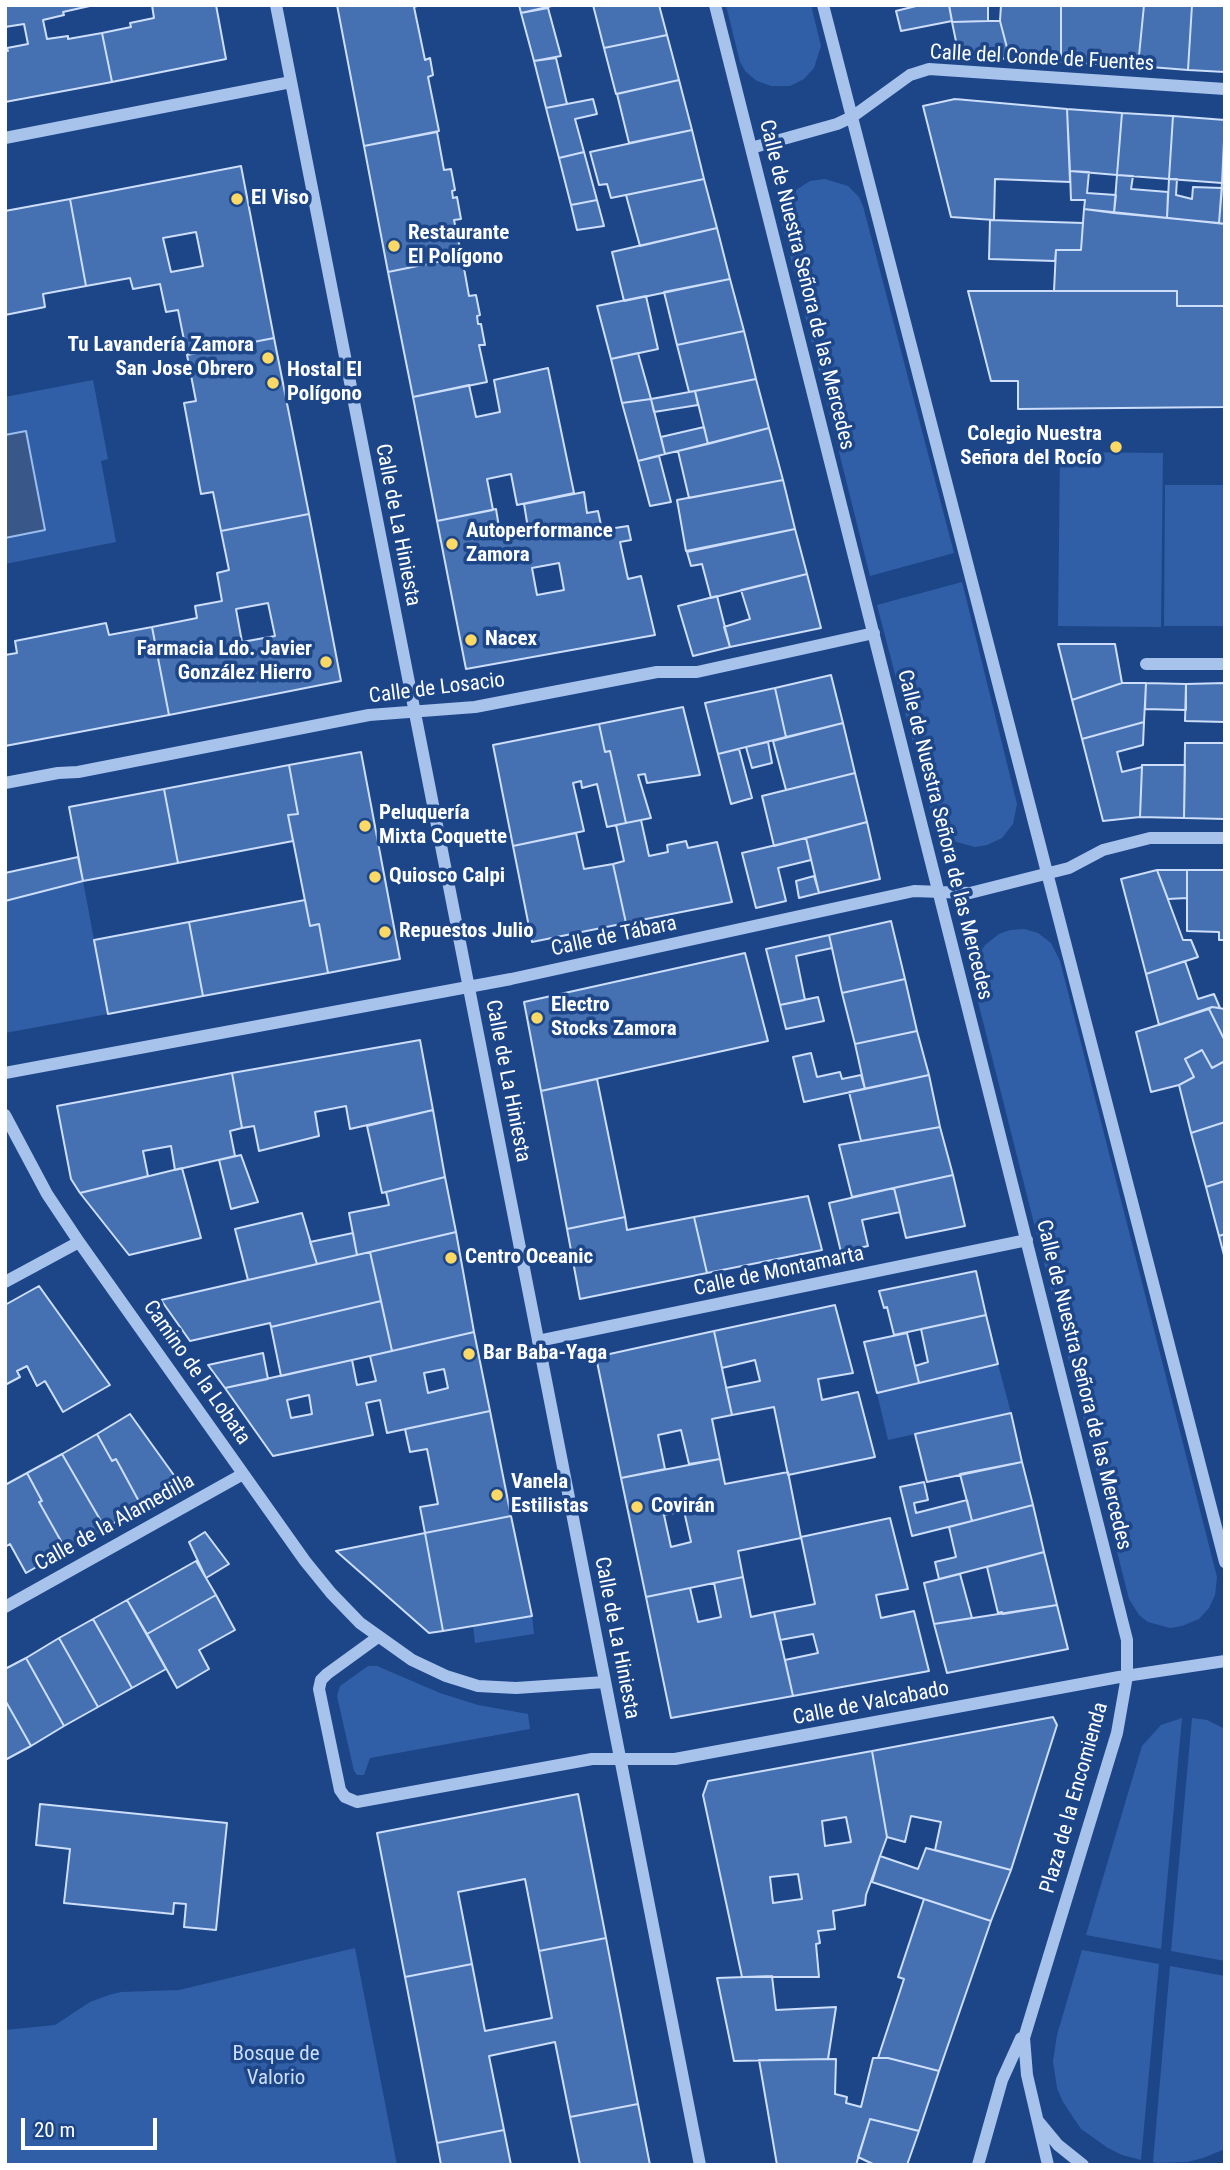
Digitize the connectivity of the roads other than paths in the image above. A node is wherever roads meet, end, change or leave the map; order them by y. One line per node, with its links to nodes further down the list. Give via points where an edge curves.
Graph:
1 (276, 5): 4 (street, Calle de La Hiniesta)
2 (715, 5): 8 (street, Calle de Nuestra Señora de las Mercedes)
3 (823, 5): 6 (street)
4 (291, 82): 7 (street); 12 (street, Calle de La Hiniesta)
5 (1225, 89): 6 (street, Calle del Conde de Fuentes, via 929,69 910,75)
6 (852, 117): 8 (street, Calle del Conde de Fuentes); 15 (street)
7 (5, 138)
8 (751, 148): 9 (street, Calle de Nuestra Señora de las Mercedes)
9 (874, 633): 12 (street, Calle de Losacio, via 697,672 657,672 475,707); 16 (street, Calle de Nuestra Señora de las Mercedes)
10 (1146, 664): 11 (street)
11 (1225, 664)
12 (414, 712): 13 (street, Calle de Losacio, via 369,715); 17 (street, Calle de La Hiniesta)
13 (5, 783)
14 (1225, 838): 15 (street, Calle de Tábara, via 1150,838 1103,850)
15 (1048, 874): 16 (street, Calle de Tábara, via 970,893); 25 (street)
16 (939, 893): 17 (street, Calle de Tábara, via 914,891); 20 (street, Calle de Nuestra Señora de las Mercedes)
17 (468, 987): 18 (street, Calle de Tábara); 23 (street, Calle de La Hiniesta)
18 (5, 1073)
19 (5, 1115): 21 (street, Camino de la Lobata, via 47,1194)
20 (1027, 1240): 23 (street, Calle de Montamarta); 29 (street, Calle de Nuestra Señora de las Mercedes, via 1124,1623)
21 (79, 1241): 22 (street); 24 (street, Camino de la Lobata)
22 (5, 1282)
23 (538, 1341): 30 (street, Calle de La Hiniesta)
24 (243, 1474): 26 (street, Calle de la Alamedilla); 27 (street, Camino de la Lobata, via 318,1577)
25 (1225, 1562)
26 (5, 1607)
27 (378, 1637): 30 (street, Camino de la Lobata, via 430,1670 478,1686); 31 (street, via 332,1670 319,1686 336,1774 345,1797 369,1801 585,1760)
28 (1225, 1661): 29 (street)
29 (1127, 1675): 31 (street, Calle de Valcabado, via 675,1759); 32 (street, Plaza de la Encomienda, via 1120,1721)
30 (605, 1682): 31 (street, Calle de La Hiniesta)
31 (620, 1759): 34 (street, Calle de La Hiniesta)
32 (1027, 2025): 33 (street, Plaza de la Encomienda, via 1024,2061); 35 (street, Plaza de la Encomienda, via 1002,2080)
33 (1034, 2112): 36 (street, Plaza de la Encomienda); 37 (street, Plaza de la Encomienda, via 1058,2146)
34 (700, 2165)
35 (978, 2165)
36 (1048, 2165)
37 (1083, 2165)

